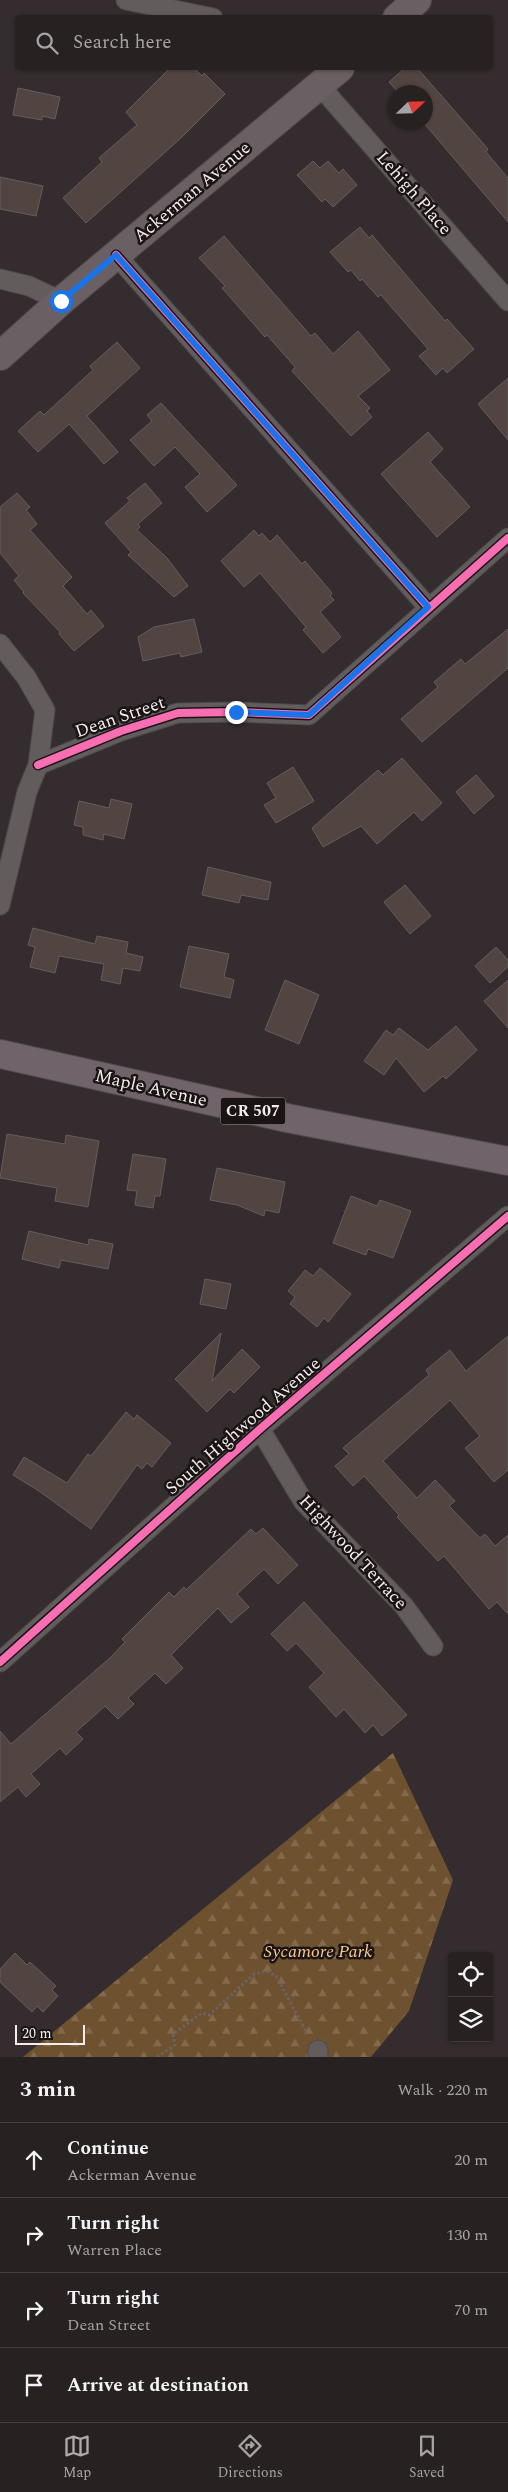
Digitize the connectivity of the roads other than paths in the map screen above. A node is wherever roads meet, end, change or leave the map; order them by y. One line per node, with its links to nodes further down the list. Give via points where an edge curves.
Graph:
1 (126, 0): 3 (street)
2 (417, 0): 4 (street)
3 (198, 15)
4 (400, 15)
5 (338, 70): 6 (street, Ackerman Avenue)
6 (320, 86): 7 (street, Ackerman Avenue); 10 (street, Lehigh Place)
7 (116, 255): 9 (street, Ackerman Avenue); 13 (street)
8 (0, 279): 9 (street, via 29,286)
9 (61, 301): 11 (street, Ackerman Avenue)
10 (508, 301)
11 (0, 356)
12 (508, 538): 13 (street, Dean Street)
13 (428, 607): 15 (street, Dean Street, via 309,715 178,713 121,731)
14 (0, 644): 15 (street, via 26,677 45,710)
15 (38, 765): 16 (street, via 27,792)
16 (0, 905)
17 (0, 1054): 18 (main road, Maple Avenue / CR 507, via 287,1118)
18 (508, 1161)
19 (508, 1216): 20 (street, South Highwood Avenue)
20 (260, 1429): 21 (street, Highwood Terrace, via 303,1502 404,1606); 22 (street, South Highwood Avenue)
21 (433, 1646)
22 (0, 1662)

